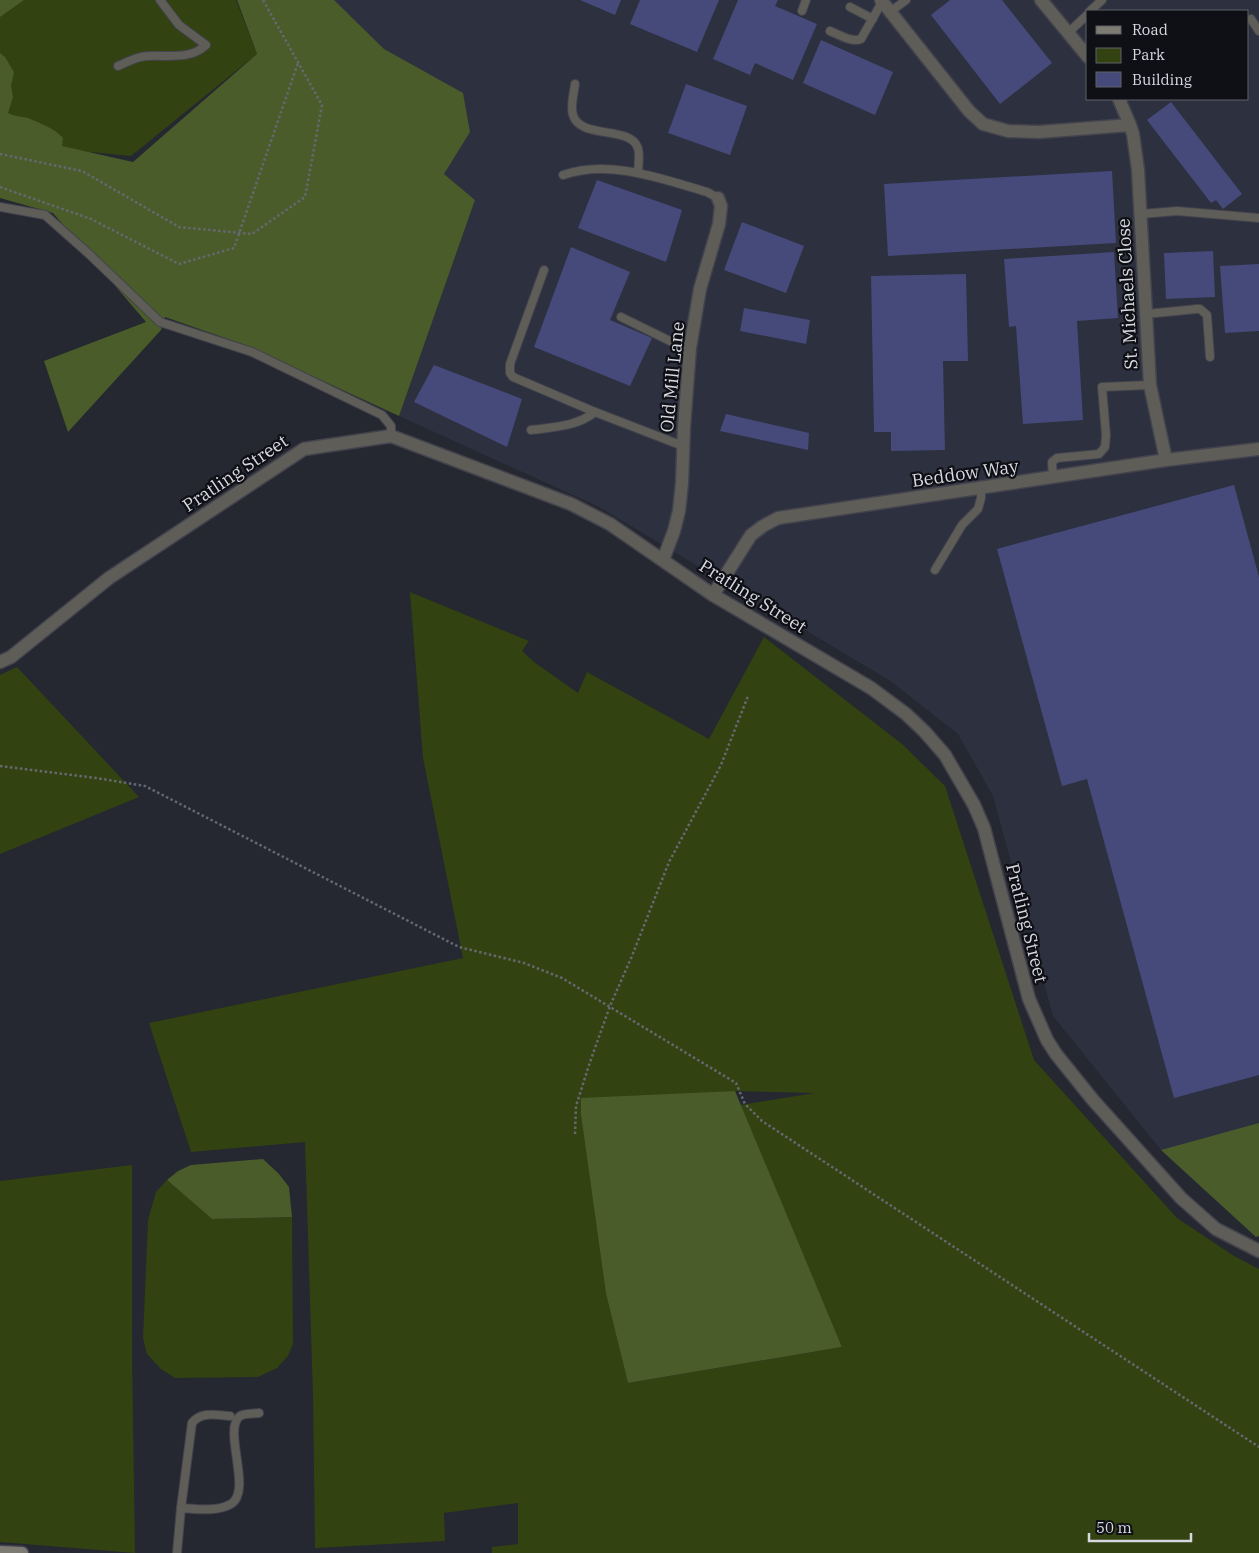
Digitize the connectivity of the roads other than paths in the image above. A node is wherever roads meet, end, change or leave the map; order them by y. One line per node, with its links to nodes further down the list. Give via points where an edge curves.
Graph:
1 (160, 0): 17 (lane, via 179,25 206,46 185,56 148,56)
2 (806, 0): 9 (lane)
3 (906, 0): 6 (lane)
4 (1040, 0): 15 (street)
5 (1102, 0): 8 (lane)
6 (885, 4): 11 (lane); 20 (street, via 968,111 983,124 1039,132)
7 (850, 7): 11 (lane)
8 (1091, 10)
9 (802, 11)
10 (1086, 15): 15 (lane)
11 (873, 19): 13 (lane, via 857,41)
12 (1251, 19): 14 (lane)
13 (830, 30)
14 (1259, 31)
15 (1068, 33): 16 (street)
16 (1086, 55)
17 (118, 66)
18 (575, 84): 21 (lane, via 572,110 577,123 629,138 639,151)
19 (1119, 100): 20 (street, St. Michaels Close)
20 (1130, 125): 25 (street, St. Michaels Close, via 1138,170)
21 (638, 173): 22 (lane, via 607,169 580,170); 23 (lane)
22 (563, 175)
23 (718, 198): 30 (street, Old Mill Lane, via 721,206 719,224 700,289)
24 (0, 207): 35 (lane, via 44,215 160,322 252,352 382,415 391,426)
25 (1140, 214): 26 (lane, via 1177,211); 28 (street, St. Michaels Close)
26 (1259, 218)
27 (544, 270): 33 (lane, via 510,364 510,373)
28 (1146, 314): 31 (lane, via 1197,309 1204,312 1207,315); 32 (street, St. Michaels Close)
29 (621, 317): 30 (lane)
30 (690, 348): 36 (street, Old Mill Lane)
31 (1210, 356)
32 (1150, 385): 38 (street, St. Michaels Close); 39 (lane, via 1102,387 1105,447 1099,454 1057,458 1052,462)
33 (595, 412): 34 (lane, via 576,423); 36 (lane)
34 (530, 430)
35 (391, 436): 41 (street, Pratling Street, via 571,504 610,524); 44 (street, Pratling Street, via 304,448 109,578 11,657)
36 (683, 446): 41 (street, Old Mill Lane, via 679,511)
37 (1259, 449): 38 (street, Beddow Way)
38 (1166, 460): 39 (street, Beddow Way)
39 (1053, 477): 40 (street, Beddow Way)
40 (981, 488): 42 (lane, via 978,509 962,525); 43 (street, Beddow Way, via 778,518 751,534)
41 (663, 560): 43 (street, Pratling Street)
42 (935, 570)
43 (713, 595): 45 (street, Pratling Street, via 889,701 926,732 945,755 984,828 1029,999 1047,1040 1069,1072 1181,1198 1216,1229)
44 (0, 662)
45 (1259, 1251)
46 (259, 1413): 48 (lane, via 243,1415 235,1423 240,1489 236,1499 218,1508)
47 (230, 1416): 48 (lane, via 204,1414 192,1423)
48 (181, 1508): 51 (lane)
49 (0, 1552): 50 (street)
50 (22, 1553)
51 (177, 1553)

